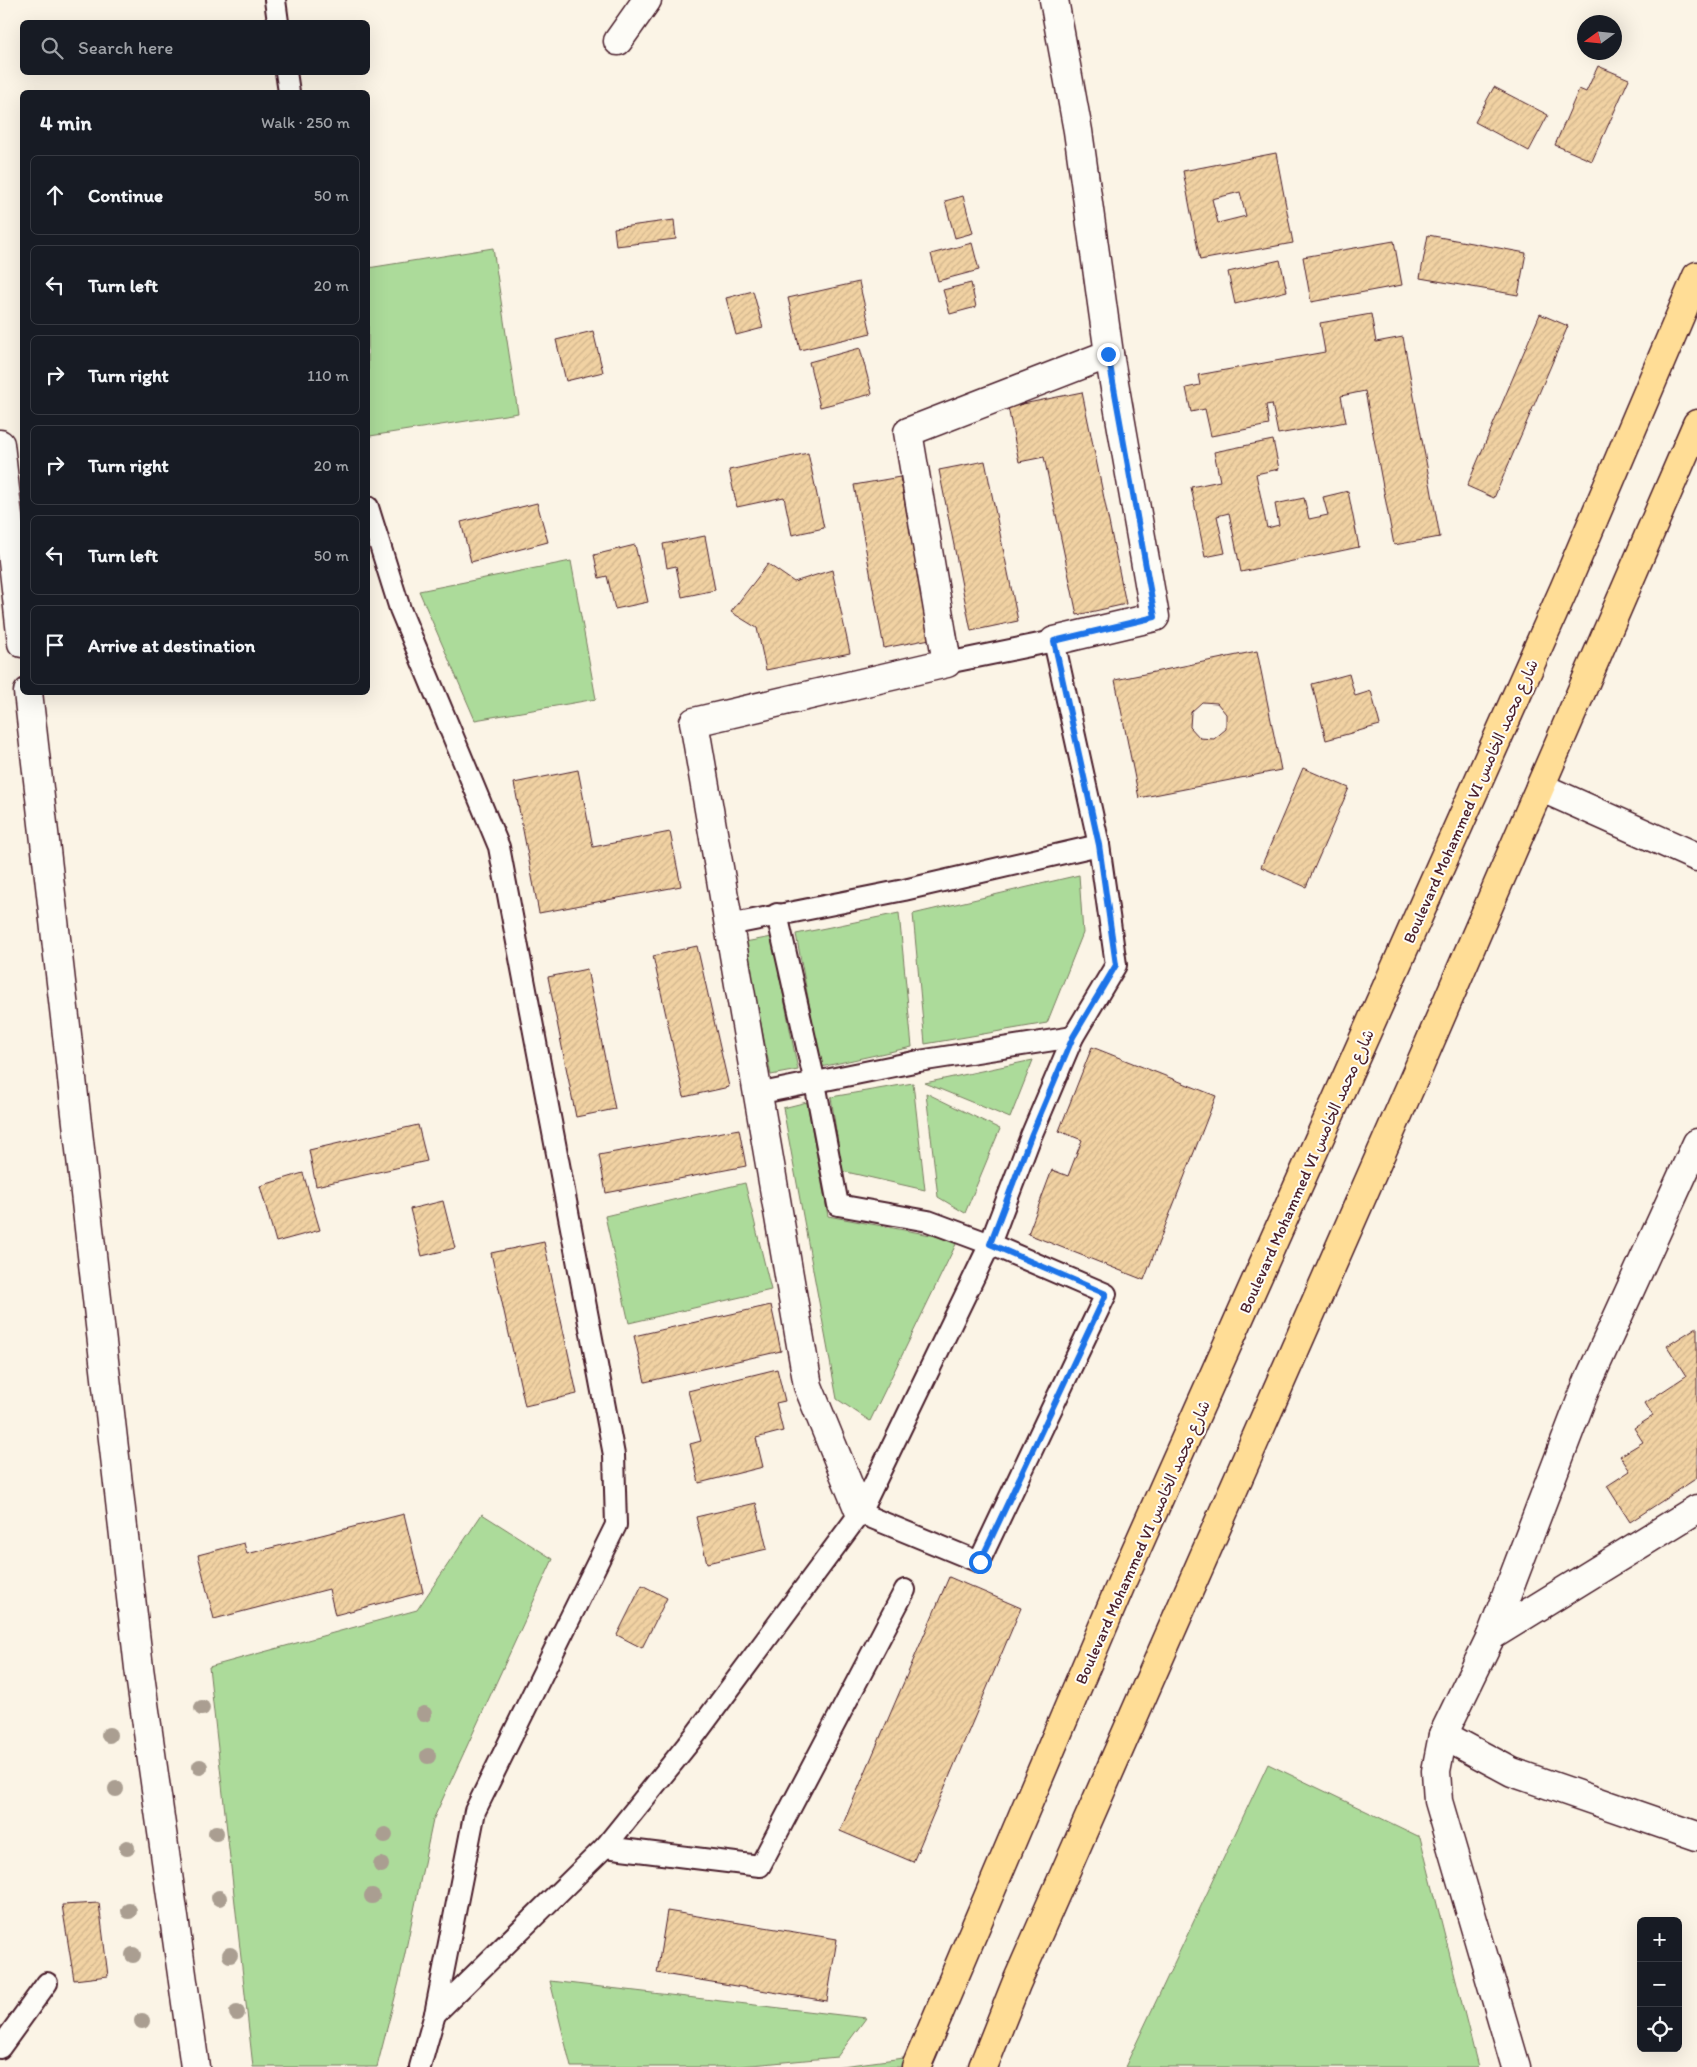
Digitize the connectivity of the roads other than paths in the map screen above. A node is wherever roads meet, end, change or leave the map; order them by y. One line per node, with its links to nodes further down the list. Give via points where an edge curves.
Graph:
1 (275, 0): 4 (lane)
2 (647, 0): 5 (street)
3 (1054, 0): 9 (street, via 1078,131)
4 (278, 20)
5 (618, 41)
6 (286, 75): 7 (lane)
7 (289, 90)
8 (1697, 276): 39 (main road, Boulevard Mohammed VI شارع محمد الخامس, via 1564,589 1124,1577)
9 (1108, 354): 14 (street, via 1155,617); 15 (street, via 908,432)
10 (1697, 424): 17 (main road)
11 (0, 444): 13 (street)
12 (370, 513): 35 (lane, via 400,609 498,847 614,1455 616,1526 475,1811)
13 (20, 625)
14 (1054, 641): 15 (lane); 18 (lane)
15 (947, 663): 21 (street, via 694,722)
16 (28, 695): 37 (street, via 139,1668)
17 (1540, 787): 19 (street); 40 (main road, via 1016,1984)
18 (1099, 845): 20 (lane, via 904,890); 22 (lane, via 1116,965)
19 (1697, 858)
20 (777, 914): 21 (lane); 23 (lane)
21 (729, 924): 24 (street)
22 (1073, 1037): 23 (lane, via 919,1061); 26 (lane)
23 (815, 1083): 24 (lane); 26 (lane, via 838,1205 928,1221)
24 (757, 1094): 28 (street, via 808,1386)
25 (1697, 1143): 30 (street, via 1588,1382)
26 (990, 1244): 28 (lane); 28 (lane, via 1106,1294 980,1562)
27 (1697, 1509): 30 (street)
28 (860, 1513): 33 (lane, via 696,1734)
29 (905, 1590): 33 (lane, via 760,1866)
30 (1490, 1636): 31 (street)
31 (1443, 1735): 32 (street, via 1512,1772); 41 (street, via 1436,1771 1438,1801)
32 (1697, 1836)
33 (605, 1847): 35 (lane)
34 (47, 1984): 36 (lane)
35 (435, 2014): 38 (lane)
36 (0, 2048)
37 (195, 2067)
38 (420, 2067)
39 (916, 2067)
40 (983, 2067)
41 (1516, 2067)

